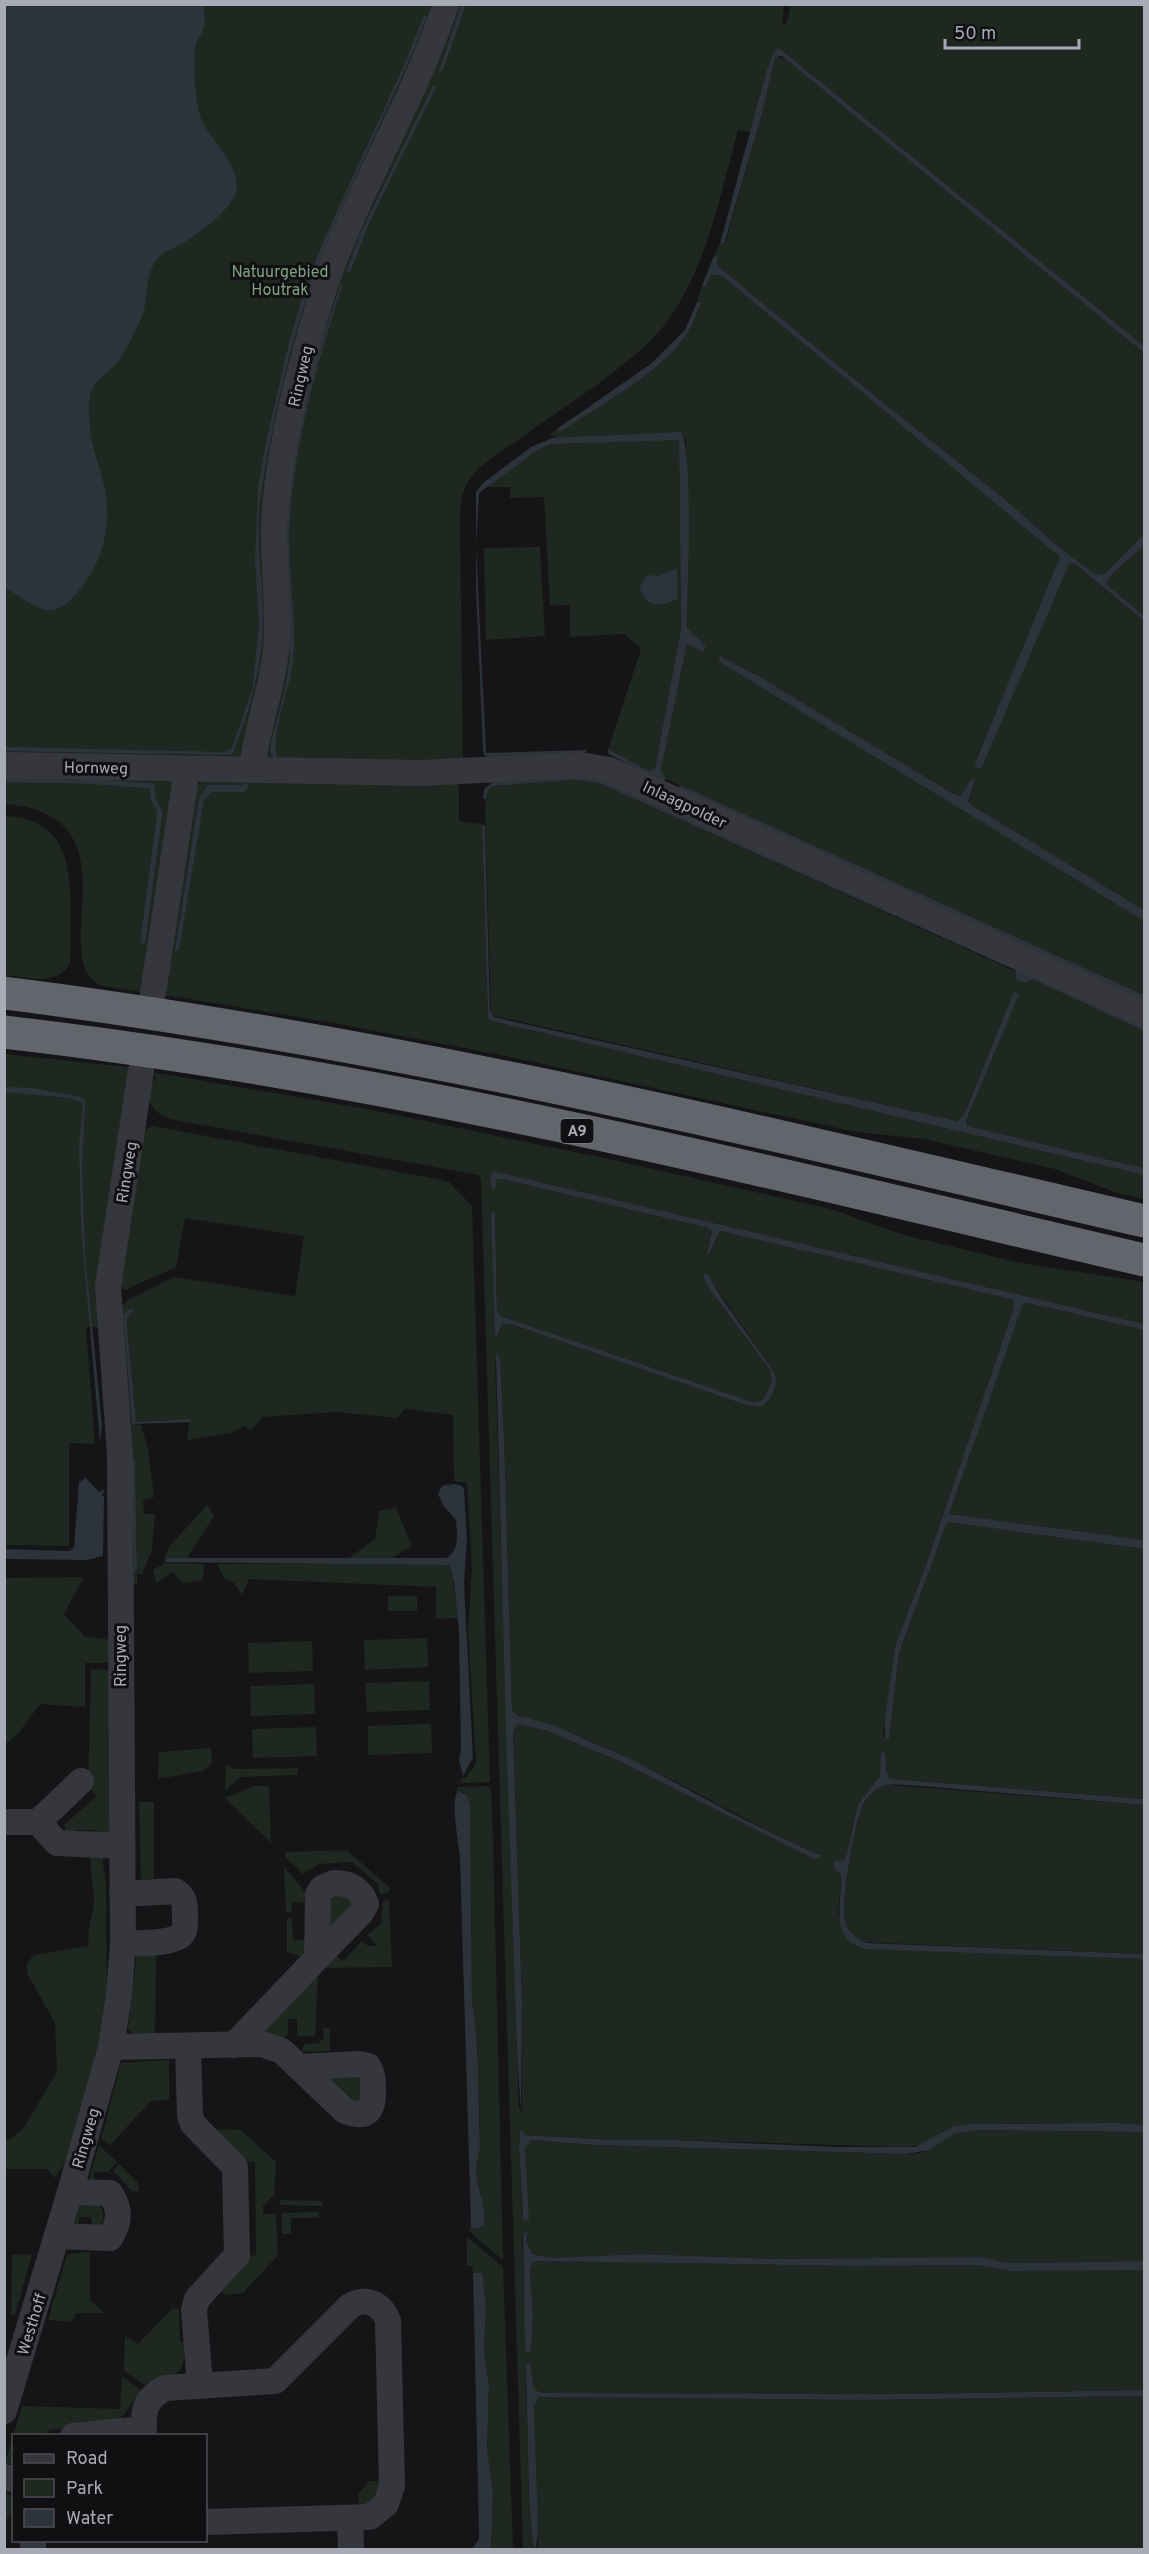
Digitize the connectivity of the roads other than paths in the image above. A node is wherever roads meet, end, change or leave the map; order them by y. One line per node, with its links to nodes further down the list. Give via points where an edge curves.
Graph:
1 (446, 4): 4 (street, Ringweg, via 413,90 329,273 306,352 279,478 274,534 276,648)
2 (4, 765): 3 (street, Hornweg)
3 (187, 770): 4 (street, Inlaagpolder); 6 (street)
4 (252, 770): 7 (street, Inlaagpolder, via 422,773 565,765 609,770)
5 (4, 993): 10 (highway, A9, via 176,1017 442,1064 716,1121)
6 (153, 993)
7 (1144, 1014)
8 (4, 1032): 11 (highway, A9, via 207,1060 457,1105 717,1160)
9 (141, 1071): 15 (street, Ringweg, via 108,1286 120,1456)
10 (1144, 1221)
11 (1144, 1260)
12 (81, 1781): 14 (street)
13 (4, 1822): 14 (street)
14 (38, 1822): 15 (street, via 57,1843)
15 (121, 1846): 16 (street, Ringweg)
16 (122, 1894): 17 (street, Ringweg); 17 (street, via 176,1891 185,1903 185,1924 182,1934 174,1940)
17 (123, 1944): 21 (street, Ringweg)
18 (317, 1958): 19 (street)
19 (234, 2045): 20 (street); 22 (street, via 272,2046)
20 (188, 2046): 21 (street); 25 (street, via 193,2124 235,2167 237,2255 197,2299 194,2310)
21 (111, 2047): 23 (street, Ringweg)
22 (299, 2067)
23 (70, 2192): 24 (street, Ringweg); 24 (street, via 110,2193 118,2204 118,2225 110,2238)
24 (57, 2236): 26 (street, Westhoff)
25 (200, 2385): 27 (street, via 165,2388 150,2397 143,2411); 29 (street, via 275,2381 350,2306 362,2301 375,2304 388,2321 392,2486 386,2504 370,2517)
26 (4, 2411)
27 (143, 2432): 28 (street)
28 (108, 2434)
29 (350, 2518): 30 (street); 31 (street)
30 (207, 2522)
31 (351, 2550)

